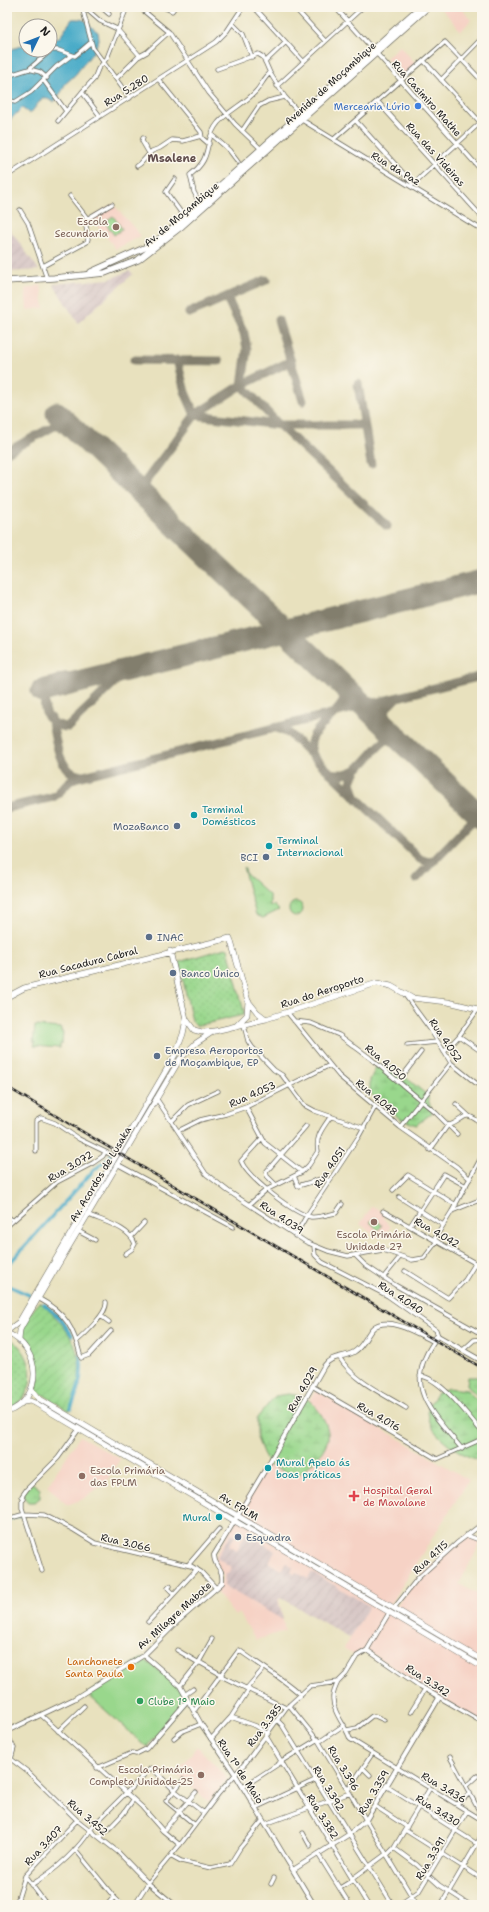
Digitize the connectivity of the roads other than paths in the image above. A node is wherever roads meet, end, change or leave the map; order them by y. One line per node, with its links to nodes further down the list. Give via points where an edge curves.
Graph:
1 (85, 7): 17 (street, via 100,21); 22 (street)
2 (101, 7): 14 (street)
3 (127, 7): 17 (street)
4 (139, 7): 18 (street)
5 (164, 7): 6 (street, via 173,11)
6 (175, 7)
7 (243, 7): 16 (street, Rua 5.280)
8 (254, 7): 21 (street)
9 (294, 7): 20 (street)
10 (335, 7): 15 (street, Rua Casimiro Mathe)
11 (363, 7): 15 (street)
12 (418, 7): 23 (highway, Avenida de Moçambique)
13 (428, 7): 23 (highway, Avenida de Moçambique)
14 (109, 14)
15 (348, 21): 20 (street); 23 (street, Rua Casimiro Mathe)
16 (232, 24): 26 (street, via 243,34); 28 (street, Rua 5.280, via 220,39)
17 (117, 31): 25 (street); 32 (street)
18 (169, 32): 25 (street); 28 (street)
19 (482, 38): 27 (street)
20 (325, 41): 29 (street)
21 (286, 42): 29 (street); 31 (street)
22 (90, 43): 24 (street); 32 (street)
23 (375, 51): 41 (street, Rua Casimiro Mathe); 52 (highway, Avenida de Moçambique)
24 (72, 56): 33 (street, via 51,50); 38 (street, via 56,67)
25 (140, 56): 37 (street)
26 (252, 57): 31 (street, via 258,54); 34 (street)
27 (462, 60): 30 (street, via 445,42); 40 (street); 42 (street)
28 (187, 61): 39 (street, Rua 5.280); 50 (street)
29 (303, 61): 43 (street)
30 (424, 61): 40 (street); 41 (street)
31 (266, 62): 35 (street, Rua da Paz)
32 (103, 63): 37 (street); 44 (street, via 94,79)
33 (29, 69): 36 (street); 38 (street, via 40,72)
34 (217, 70)
35 (270, 73): 43 (street, Rua da Paz); 50 (street, via 252,95)
36 (7, 76)
37 (117, 78): 46 (street)
38 (45, 79): 47 (street, via 15,102); 49 (street)
39 (159, 80): 46 (street, Rua 5.280); 58 (street, via 201,132)
40 (441, 80): 55 (street)
41 (401, 81): 48 (street); 62 (street, Rua Casimiro Mathe)
42 (482, 81)
43 (277, 86): 45 (street, Rua da Paz)
44 (82, 92): 49 (street); 51 (street)
45 (285, 97): 52 (street, Rua da Paz); 56 (street, via 259,106)
46 (130, 98): 51 (street, Rua 5.280)
47 (7, 100)
48 (378, 102): 54 (street); 66 (street, Rua das Videiras)
49 (66, 111): 53 (street)
50 (227, 115): 56 (street); 57 (street, via 215,127)
51 (100, 116): 70 (street, Rua 5.280)
52 (301, 117): 60 (street, Rua da Paz); 63 (highway, Avenida de Moçambique); 68 (highway, Avenida de Moçambique)
53 (58, 121)
54 (356, 121): 60 (street); 72 (street)
55 (482, 123): 62 (street)
56 (242, 130): 63 (street)
57 (212, 135): 61 (street); 65 (street)
58 (201, 136): 61 (street); 64 (street, via 191,140 172,140)
59 (143, 138): 64 (street, via 142,141)
60 (334, 139): 72 (street, Rua da Paz)
61 (209, 144): 75 (street, via 202,165 190,175)
62 (458, 144): 66 (street); 69 (street, Rua Casimiro Mathe)
63 (262, 149): 68 (highway, Avenida de Moçambique)
64 (149, 153): 67 (street)
65 (238, 162)
66 (435, 164): 72 (street); 79 (street, Rua das Videiras)
67 (136, 166)
68 (242, 170): 75 (highway, Av. de Moçambique); 83 (highway, Av. de Moçambique, via 167,239 127,265 91,275)
69 (482, 171)
70 (7, 176)
71 (175, 179): 78 (street, via 166,192)
72 (412, 185): 80 (street, Rua da Paz)
73 (70, 196): 77 (street)
74 (112, 204): 77 (street)
75 (200, 204): 78 (highway, Av. de Moçambique)
76 (20, 210): 81 (street, via 28,223)
77 (87, 218): 81 (street, via 87,242)
78 (185, 218): 82 (highway, Av. de Moçambique, via 151,245 90,273)
79 (482, 218)
80 (482, 230)
81 (43, 266): 82 (street)
82 (46, 276): 83 (highway, Av. de Moçambique)
83 (7, 280)
84 (170, 951): 86 (main road, Rua Sacadura Cabral, via 24,988); 87 (main road, via 230,938); 91 (main road)
85 (404, 994): 89 (main road, Rua do Aeroporto, via 412,998); 90 (main road, Rua do Aeroporto, via 391,986 377,982); 98 (street, Rua 4.052, via 430,1028)
86 (9, 995): 88 (main road, Rua Sacadura Cabral)
87 (248, 1001): 92 (main road); 95 (main road, via 247,1015)
88 (7, 1002)
89 (480, 1009): 97 (street)
90 (287, 1012): 92 (main road, Rua do Aeroporto); 93 (street, Rua 4.048)
91 (186, 1019): 96 (main road, Rua do Aeroporto, via 194,1030); 130 (main road, Av. Acordos de Lusaka, via 175,1055)
92 (266, 1019): 94 (main road, Rua do Aeroporto)
93 (294, 1021): 104 (street, Rua 4.048); 105 (street, Rua 4.050, via 311,1023 339,1035)
94 (244, 1025): 95 (main road, Rua do Aeroporto); 106 (street, via 252,1047)
95 (236, 1026): 96 (main road, Rua do Aeroporto)
96 (215, 1030): 109 (main road, Av. Acordos de Lusaka, via 186,1052)
97 (459, 1036): 101 (street); 102 (street)
98 (437, 1042): 99 (street); 101 (street, Rua 4.052)
99 (407, 1045)
100 (421, 1052): 105 (street)
101 (444, 1052): 103 (street, Rua 4.052)
102 (482, 1052)
103 (451, 1063): 107 (street, Rua 4.052); 110 (street)
104 (330, 1065): 106 (street, Rua 4.053); 112 (street, Rua 4.048, via 339,1076)
105 (398, 1082): 110 (street, Rua 4.050)
106 (290, 1085): 113 (street, Rua 4.053); 114 (street, via 309,1108)
107 (482, 1088)
108 (218, 1091): 116 (street, via 188,1105)
109 (156, 1098): 116 (street, Rua 4.039); 131 (main road, Av. Acordos de Lusaka)
110 (420, 1100): 118 (street, Rua 4.050); 120 (street)
111 (456, 1104): 115 (street)
112 (376, 1106): 120 (street, Rua 4.048); 121 (street, Rua 4.051)
113 (246, 1107): 122 (street, Rua 4.053, via 200,1120); 124 (street)
114 (331, 1116): 121 (street); 132 (street, via 318,1134 318,1151)
115 (469, 1116): 117 (street); 118 (street, via 456,1124)
116 (172, 1121): 122 (street, Rua 4.039)
117 (482, 1124)
118 (448, 1125): 123 (street, Rua 4.050); 125 (street)
119 (306, 1126): 128 (street)
120 (400, 1127): 125 (street, Rua 4.048)
121 (364, 1128): 135 (street, Rua 4.051)
122 (178, 1131): 143 (street, Rua 4.039, via 206,1174)
123 (457, 1134)
124 (262, 1138): 128 (street); 138 (street, via 241,1161)
125 (430, 1150): 134 (street, Rua 4.048, via 457,1167)
126 (36, 1152): 127 (street, via 36,1121 41,1118 55,1123)
127 (105, 1152): 130 (street); 152 (street, Rua 3.072, via 93,1163 57,1182)
128 (281, 1156): 132 (street); 136 (street, via 266,1174)
129 (482, 1156): 134 (street, Rua 4.039)
130 (116, 1157): 176 (main road, Av. Acordos de Lusaka, via 19,1322)
131 (117, 1164): 149 (main road, Av. Acordos de Lusaka); 157 (street)
132 (302, 1172): 133 (street)
133 (294, 1176): 135 (street, via 297,1186 324,1178); 136 (street)
134 (470, 1179): 137 (street, Rua 4.039)
135 (329, 1181): 150 (street, Rua 4.051)
136 (276, 1185): 138 (street)
137 (466, 1186): 140 (street, via 445,1174); 145 (street, Rua 4.039)
138 (266, 1190): 143 (street); 150 (street, via 301,1214)
139 (393, 1190): 140 (street, via 408,1175)
140 (432, 1191): 145 (street); 146 (street)
141 (399, 1196): 146 (street)
142 (482, 1199): 148 (street)
143 (250, 1204): 159 (street, Rua 4.039)
144 (342, 1204): 150 (street, via 334,1213 316,1217)
145 (456, 1205): 148 (street, Rua 4.039)
146 (420, 1210): 154 (street); 156 (street)
147 (383, 1211): 156 (street, Rua 4.042)
148 (452, 1212): 154 (street, Rua 4.039)
149 (87, 1214): 158 (main road, Av. Acordos de Lusaka); 160 (street, via 124,1230)
150 (307, 1215): 159 (street, Rua 4.051)
151 (7, 1216): 152 (street)
152 (12, 1220): 155 (street, Rua 3.072)
153 (144, 1223): 160 (street)
154 (443, 1225): 162 (street, Rua 4.039)
155 (7, 1226)
156 (410, 1226): 162 (street, Rua 4.042)
157 (233, 1227)
158 (78, 1231): 161 (street); 171 (main road, Av. Acordos de Lusaka)
159 (295, 1236): 163 (street, Rua 4.039)
160 (131, 1237): 164 (street, via 135,1244)
161 (95, 1240)
162 (435, 1241): 166 (street, Rua 4.039, via 423,1259); 167 (street, Rua 4.042)
163 (314, 1246): 165 (street, Rua 4.039); 178 (street, Rua 4.040, via 316,1255 322,1262 388,1296 431,1325)
164 (125, 1254)
165 (356, 1256): 166 (street, Rua 4.039, via 383,1250); 170 (street)
166 (400, 1257): 170 (street)
167 (475, 1264): 168 (street, Rua 4.042); 169 (street, via 465,1280 448,1298)
168 (482, 1267)
169 (405, 1271)
170 (383, 1278): 177 (street)
171 (38, 1298): 180 (main road, Av. Acordos de Lusaka, via 20,1330); 181 (street, via 52,1306 65,1319)
172 (106, 1302): 173 (street, via 106,1309)
173 (101, 1316): 174 (street); 181 (street)
174 (109, 1322)
175 (111, 1331): 181 (street, via 89,1355 83,1358)
176 (7, 1332): 180 (main road)
177 (480, 1333)
178 (438, 1336): 182 (street, Rua 4.040); 183 (street, Rua 4.029, via 432,1340 405,1327 378,1324 359,1348); 185 (street, via 422,1365)
179 (482, 1339): 182 (street, via 474,1340)
180 (19, 1340): 187 (main road, via 26,1347 33,1363)
181 (77, 1341)
182 (463, 1350): 184 (street, Rua 4.040)
183 (339, 1357): 186 (street, Rua 4.029, via 326,1363); 189 (street, via 362,1382)
184 (482, 1360)
185 (420, 1376): 192 (street, via 427,1377 438,1385); 194 (street, via 421,1390 426,1403)
186 (312, 1386): 194 (street, Rua 4.016, via 439,1459); 196 (street, Rua 4.029, via 268,1465)
187 (31, 1389): 188 (main road); 196 (main road, Av. FPLM, via 38,1398)
188 (24, 1402): 190 (main road); 191 (main road, via 32,1401)
189 (406, 1408)
190 (7, 1412)
191 (79, 1429): 195 (street, via 58,1458 24,1492 22,1501); 196 (main road)
192 (482, 1432)
193 (482, 1440): 194 (street)
194 (462, 1449)
195 (25, 1514): 197 (street, Rua 3.066); 202 (street, Rua 3.066, via 50,1517 95,1543); 204 (street)
196 (233, 1518): 206 (street, Av. Milagre Mabote, via 214,1555 222,1572 222,1583); 208 (main road, Av. FPLM, via 250,1524); 209 (main road, Av. FPLM)
197 (7, 1519)
198 (482, 1524): 200 (street, Rua 4.115)
199 (218, 1529): 202 (street)
200 (466, 1535): 201 (street); 208 (street, Rua 4.115, via 418,1578)
201 (482, 1541)
202 (188, 1565): 203 (street, Rua 3.066)
203 (197, 1569): 206 (street, Rua 3.066); 207 (street)
204 (42, 1571)
205 (170, 1586): 207 (street, via 168,1588)
206 (216, 1588): 216 (street, Av. Milagre Mabote, via 174,1624)
207 (174, 1594): 211 (street)
208 (394, 1608): 210 (main road, Av. FPLM)
209 (389, 1613): 212 (main road, Av. FPLM); 215 (street)
210 (412, 1619): 212 (main road); 217 (main road, Av. FPLM)
211 (148, 1622)
212 (409, 1624): 220 (main road, Av. FPLM)
213 (212, 1639): 218 (street)
214 (177, 1650): 218 (street, Rua 3.396)
215 (367, 1650): 222 (street, via 357,1656); 226 (street, Rua 3.342)
216 (144, 1655): 223 (street, Rua 1º de Maio); 235 (street, Av. Milagre Mabote, via 74,1699)
217 (482, 1660)
218 (199, 1662): 221 (street, Rua 3.396); 223 (street)
219 (264, 1668): 221 (street, via 239,1650); 225 (street); 228 (street)
220 (482, 1668)
221 (221, 1676): 225 (street, Rua 3.396); 233 (street)
222 (338, 1682): 228 (street, Rua 3.385, via 313,1685); 241 (street, Rua 3.436, via 332,1697)
223 (180, 1686): 227 (street, Rua 1º de Maio)
224 (193, 1689): 227 (street)
225 (248, 1689): 232 (street, Rua 3.396); 236 (street)
226 (425, 1689): 229 (street, Rua 3.342); 234 (street)
227 (186, 1694): 230 (street, Rua 1º de Maio)
228 (300, 1694): 232 (street, Rua 3.385)
229 (439, 1698): 239 (street, Rua 3.342); 258 (street, Rua 3.359)
230 (188, 1700): 233 (street, Rua 1º de Maio); 256 (street, via 146,1749)
231 (84, 1706): 244 (street)
232 (287, 1707): 237 (street, Rua 3.385); 249 (street, Rua 3.396)
233 (194, 1712): 240 (street, Rua 1º de Maio)
234 (411, 1712)
235 (41, 1715): 243 (street, Av. Milagre Mabote); 244 (street)
236 (231, 1716): 246 (street, via 256,1726); 248 (street)
237 (277, 1720): 246 (street, Rua 3.385); 250 (street, Rua 3.392)
238 (384, 1720): 242 (street, via 372,1716 361,1726)
239 (482, 1722)
240 (201, 1724): 247 (street, via 181,1732); 248 (street, Rua 1º de Maio)
241 (344, 1725): 242 (street, Rua 3.436); 249 (street)
242 (347, 1730): 251 (street, Rua 3.436, via 350,1739)
243 (7, 1731)
244 (58, 1731): 256 (street)
245 (7, 1734): 254 (street, via 14,1748)
246 (267, 1735): 255 (street, Rua 3.382); 259 (street, Rua 3.385)
247 (174, 1738)
248 (211, 1739): 259 (street, Rua 1º de Maio)
249 (318, 1741): 250 (street); 271 (street, Rua 3.396)
250 (297, 1751): 255 (street); 263 (street, Rua 3.392)
251 (372, 1754): 257 (street); 258 (street, Rua 3.436)
252 (7, 1756): 254 (street, Rua 3.452)
253 (450, 1757): 265 (street)
254 (11, 1759): 288 (street, Rua 3.452)
255 (280, 1762): 266 (street); 267 (street, Rua 3.382)
256 (97, 1768): 272 (street)
257 (363, 1768): 260 (street); 271 (street)
258 (396, 1769): 264 (street, Rua 3.359); 268 (street, Rua 3.436)
259 (235, 1774): 266 (street, Rua 1º de Maio); 285 (street, Rua 3.385)
260 (370, 1775)
261 (477, 1776): 265 (street)
262 (182, 1780): 269 (street)
263 (315, 1780): 267 (street); 276 (street, Rua 3.392)
264 (386, 1786): 278 (street, Rua 3.359); 279 (street, Rua 3.430)
265 (466, 1786): 273 (street)
266 (243, 1787): 280 (street, Rua 1º de Maio)
267 (296, 1788): 280 (street); 281 (street, Rua 3.382)
268 (430, 1788): 277 (street, Rua 3.436); 279 (street)
269 (174, 1790): 272 (street, via 152,1768); 275 (street); 284 (street, via 166,1800)
270 (196, 1792): 275 (street)
271 (349, 1792): 276 (street); 290 (street, Rua 3.396)
272 (126, 1793): 274 (street); 294 (street)
273 (470, 1793): 277 (street); 287 (street)
274 (133, 1800): 295 (street); 300 (street)
275 (188, 1801): 284 (street); 285 (street)
276 (328, 1801): 281 (street); 298 (street, Rua 3.392)
277 (457, 1804): 283 (street, Rua 3.436)
278 (375, 1806): 290 (street, Rua 3.359); 293 (street)
279 (418, 1807): 286 (street, Rua 3.430); 293 (street)
280 (255, 1808): 289 (street, Rua 1º de Maio)
281 (308, 1808): 292 (street); 303 (street, Rua 3.382)
282 (440, 1811): 286 (street)
283 (467, 1811): 287 (street, Rua 3.436); 296 (street, Rua 3.391)
284 (179, 1812): 291 (street); 295 (street)
285 (204, 1813): 291 (street, Rua 3.385)
286 (435, 1818): 296 (street, Rua 3.430)
287 (481, 1818)
288 (78, 1820): 294 (street, Rua 3.452); 315 (street, Rua 3.407)
289 (262, 1820): 292 (street, Rua 1º de Maio); 311 (street, via 230,1864 211,1868 181,1861)
290 (366, 1820): 298 (street, Rua 3.359); 309 (street, Rua 3.396)
291 (195, 1824): 302 (street, Rua 3.385)
292 (265, 1824): 314 (street, Rua 1º de Maio)
293 (406, 1829): 306 (street); 310 (street)
294 (90, 1830): 300 (street, Rua 3.452); 307 (street)
295 (162, 1831): 302 (street)
296 (456, 1831): 301 (street, Rua 3.430); 310 (street, Rua 3.391)
297 (303, 1833): 304 (street)
298 (348, 1835): 303 (street, Rua 3.359); 312 (street, Rua 3.392)
299 (482, 1836): 301 (street)
300 (100, 1838): 320 (street, Rua 3.452)
301 (477, 1844): 305 (street, Rua 3.430); 313 (street)
302 (180, 1845): 311 (street, Rua 3.385)
303 (332, 1845): 308 (street, Rua 3.359); 319 (street, Rua 3.382)
304 (310, 1846)
305 (482, 1847)
306 (394, 1848): 309 (street); 316 (street)
307 (75, 1849): 321 (street, via 54,1871); 325 (street)
308 (318, 1854): 314 (street, Rua 3.359); 323 (street)
309 (386, 1854): 312 (street); 326 (street, Rua 3.396)
310 (442, 1854): 313 (street); 316 (street, Rua 3.391)
311 (172, 1856): 320 (street, Rua 3.385)
312 (369, 1866): 319 (street); 336 (street, Rua 3.392)
313 (463, 1867): 318 (street); 324 (street)
314 (293, 1870): 333 (street, Rua 1º de Maio)
315 (25, 1876): 321 (street); 327 (street, Rua 3.407)
316 (429, 1877): 324 (street); 326 (street, Rua 3.391)
317 (274, 1878): 322 (street)
318 (482, 1879)
319 (353, 1880): 323 (street); 335 (street, Rua 3.382)
320 (148, 1883): 331 (street, Rua 3.385); 332 (street, Rua 3.452)
321 (31, 1884): 328 (street)
322 (271, 1884)
323 (340, 1888): 334 (street)
324 (449, 1892): 339 (street); 340 (street)
325 (114, 1897): 329 (street); 330 (street)
326 (413, 1897): 337 (street, Rua 3.391); 338 (street, Rua 3.396)
327 (16, 1905)
328 (47, 1905)
329 (107, 1905)
330 (122, 1905)
331 (134, 1905)
332 (175, 1905)
333 (314, 1905)
334 (350, 1905)
335 (368, 1905)
336 (393, 1905)
337 (399, 1905)
338 (417, 1905)
339 (441, 1905)
340 (470, 1905)

